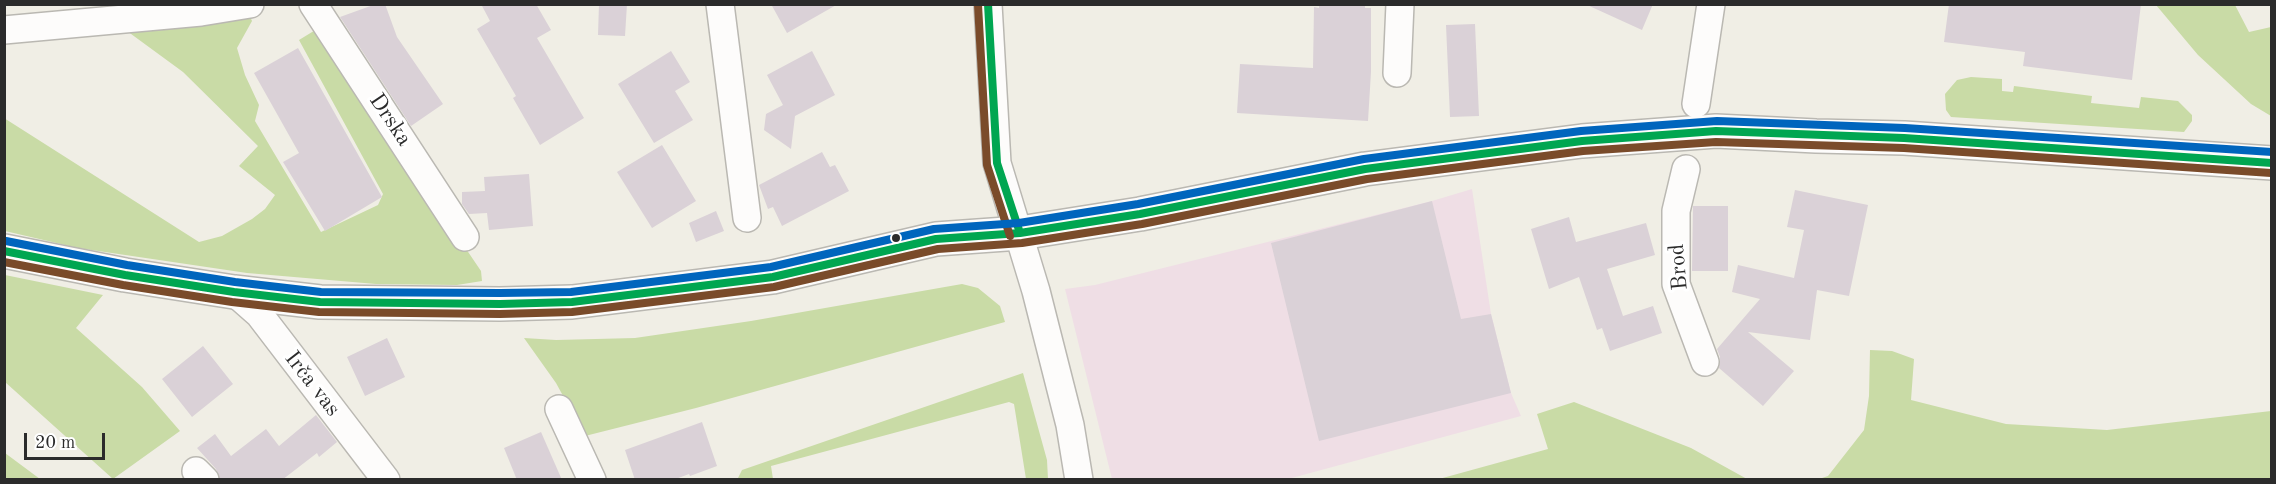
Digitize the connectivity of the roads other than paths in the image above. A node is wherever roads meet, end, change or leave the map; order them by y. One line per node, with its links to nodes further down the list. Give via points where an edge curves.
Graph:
1 (250, 4): 7 (street)
2 (313, 4): 14 (street, Drska)
3 (720, 4): 12 (street)
4 (988, 4): 13 (street, via 996,164)
5 (1400, 4): 8 (street)
6 (1711, 4): 9 (street)
7 (4, 30)
8 (1397, 73)
9 (1696, 104)
10 (2271, 164): 13 (main road, via 1904,138 1716,131 1582,141 1365,169 1140,214)
11 (1686, 169): 17 (street, Brod, via 1676,211 1676,284)
12 (747, 218)
13 (1020, 233): 16 (main road, via 936,239 773,278 572,302 320,302); 21 (street, via 1071,425)
14 (465, 237)
15 (4, 251): 16 (main road)
16 (234, 292): 19 (street, Irča vas, via 259,314)
17 (1705, 362)
18 (559, 409): 20 (street)
19 (387, 480)
20 (592, 480)
21 (1079, 480)

